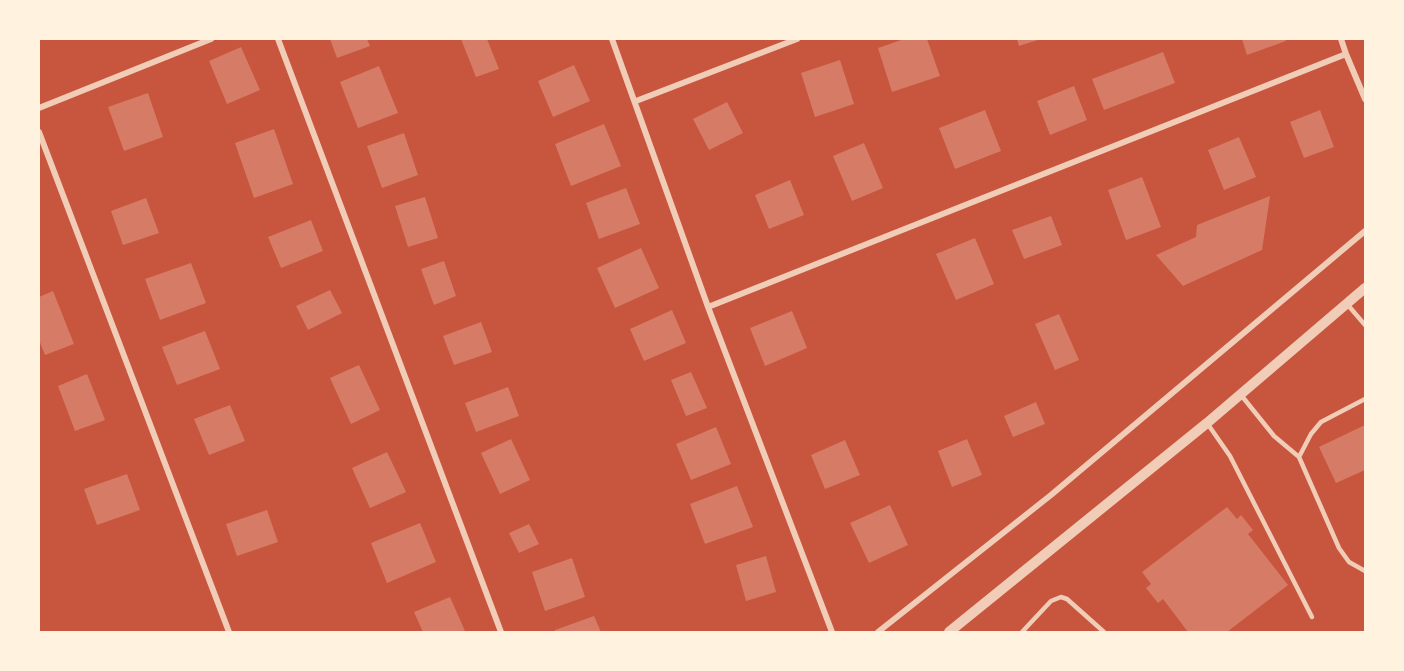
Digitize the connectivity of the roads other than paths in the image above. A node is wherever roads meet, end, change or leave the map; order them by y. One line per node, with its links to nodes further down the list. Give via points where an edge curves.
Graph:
1 (211, 39): 9 (street)
2 (278, 39): 23 (street)
3 (612, 39): 8 (street)
4 (798, 39): 8 (street)
5 (1341, 39): 6 (street)
6 (1346, 54): 7 (street); 14 (street)
7 (1365, 99)
8 (636, 101): 14 (street)
9 (39, 108)
10 (39, 132): 22 (street)
11 (1365, 231): 25 (street, via 1060,488)
12 (1365, 288): 13 (street)
13 (1347, 304): 15 (lane); 16 (street)
14 (708, 307): 24 (street)
15 (1365, 325)
16 (1241, 395): 18 (street); 19 (lane, via 1274,436)
17 (1365, 399): 19 (lane, via 1321,422)
18 (1207, 423): 21 (lane, via 1230,456); 26 (street)
19 (1299, 457): 20 (lane, via 1339,548 1349,562)
20 (1365, 571)
21 (1312, 617)
22 (229, 632)
23 (501, 632)
24 (832, 632)
25 (878, 632)
26 (949, 632)
27 (1022, 632): 28 (lane, via 1051,601 1061,597)
28 (1104, 632)

